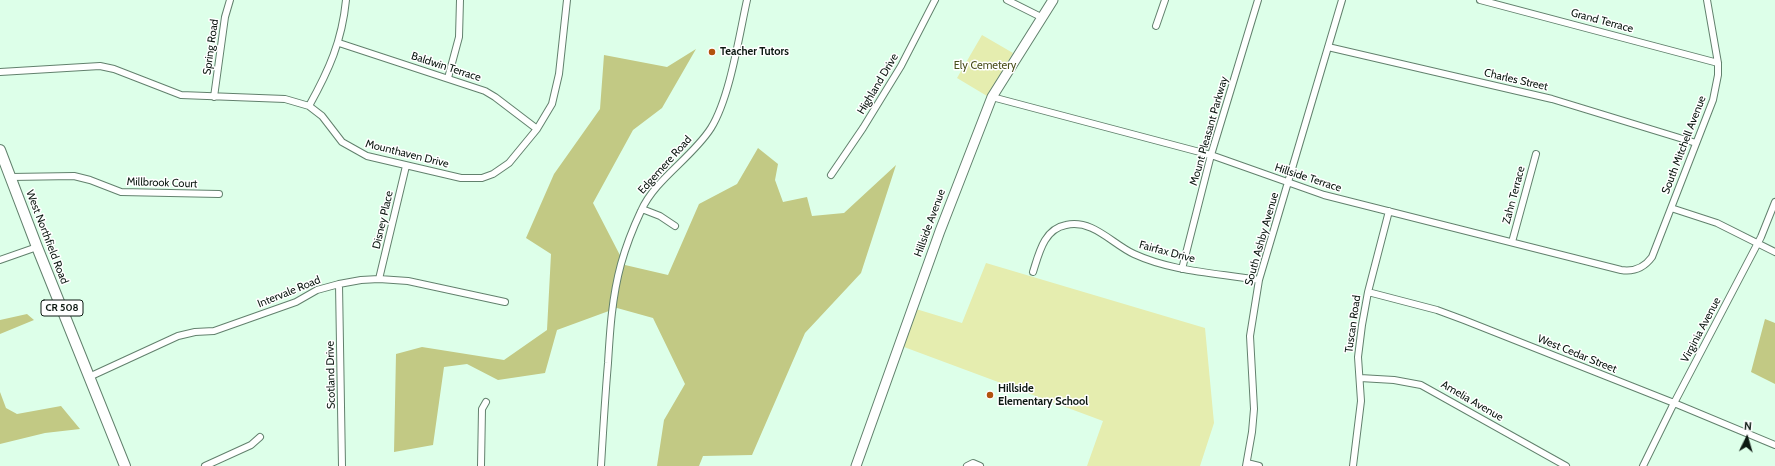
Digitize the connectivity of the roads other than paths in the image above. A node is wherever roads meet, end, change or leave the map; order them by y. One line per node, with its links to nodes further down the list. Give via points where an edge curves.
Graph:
1 (230, 0): 21 (street, Spring Road, via 225,17)
2 (346, 0): 16 (street)
3 (460, 0): 20 (street, via 459,37)
4 (567, 0): 24 (street, Mounthaven Drive, via 556,92 552,104)
5 (747, 0): 36 (street, Edgemere Road, via 732,70 723,101 711,128 686,159 658,186)
6 (935, 0): 30 (street, Highland Drive, via 901,66)
7 (1007, 0): 14 (street)
8 (1053, 0): 14 (street, Hillside Avenue)
9 (1165, 0): 15 (street)
10 (1258, 0): 28 (street, Mount Pleasant Parkway)
11 (1342, 0): 17 (street, South Ashby Avenue)
12 (1480, 0): 18 (street, Grand Terrace)
13 (1707, 0): 18 (street, South Mitchell Avenue)
14 (1041, 17): 22 (street, Hillside Avenue)
15 (1156, 26)
16 (339, 43): 20 (street, Baldwin Terrace); 23 (street)
17 (1328, 47): 25 (street, Charles Street, via 1552,99); 32 (street, South Ashby Avenue)
18 (1718, 63): 25 (street, South Mitchell Avenue, via 1713,100)
19 (0, 72): 21 (street, Mounthaven Drive, via 100,66 180,95)
20 (448, 78): 24 (street, Baldwin Terrace, via 495,96)
21 (214, 96): 23 (street, Mounthaven Drive, via 285,99)
22 (992, 97): 28 (street, Hillside Terrace); 64 (street, Hillside Avenue, via 948,208)
23 (309, 106): 29 (street, Mounthaven Drive, via 322,116 342,142 355,151)
24 (536, 129): 29 (street, Mounthaven Drive, via 509,163 482,178 461,178)
25 (1696, 143): 35 (street, South Mitchell Avenue)
26 (0, 150): 31 (main road, West Northfield Road / CR 508)
27 (1536, 154): 39 (street, Zahn Terrace)
28 (1211, 155): 32 (street, Hillside Terrace); 44 (street, Mount Pleasant Parkway)
29 (406, 166): 47 (street, Disney Place)
30 (831, 175)
31 (11, 177): 33 (street, Millbrook Court, via 74,176 121,192); 41 (main road, West Northfield Road / CR 508)
32 (1289, 182): 37 (street, Hillside Terrace, via 1324,195); 48 (street, South Ashby Avenue)
33 (218, 194)
34 (1775, 202): 40 (street, Virginia Avenue)
35 (1671, 208): 40 (street, via 1717,223); 45 (street, South Mitchell Avenue, via 1648,263 1632,271)
36 (642, 209): 38 (street); 63 (street, Edgemere Road, via 620,265 611,316)
37 (1389, 211): 39 (street, Hillside Terrace); 50 (street, Tuscan Road)
38 (676, 226)
39 (1512, 242): 45 (street, Hillside Terrace)
40 (1758, 244): 42 (street); 55 (street, Virginia Avenue)
41 (37, 247): 43 (street); 52 (main road, West Northfield Road / CR 508)
42 (1775, 252)
43 (0, 260)
44 (1182, 269): 46 (street, Fairfax Drive, via 1134,254 1089,227 1067,224 1059,227 1044,241); 48 (street, Fairfax Drive)
45 (1621, 270)
46 (1034, 272)
47 (379, 279): 49 (street, Intervale Road); 51 (street, Intervale Road, via 408,281)
48 (1259, 280): 58 (street, South Ashby Avenue, via 1250,336 1254,409)
49 (339, 284): 52 (street, Intervale Road, via 317,290 296,302 220,330 178,336); 61 (street, Scotland Drive)
50 (1368, 292): 53 (street, Tuscan Road, via 1358,357); 55 (street, West Cedar Street, via 1437,310)
51 (505, 302)
52 (89, 377): 59 (main road, West Northfield Road / CR 508)
53 (1360, 378): 68 (street, Tuscan Road, via 1361,401); 69 (street, Amelia Avenue, via 1421,385)
54 (486, 402): 62 (street, via 482,409)
55 (1674, 403): 57 (street, West Cedar Street); 70 (street, Virginia Avenue)
56 (260, 437): 60 (street, via 251,445)
57 (1775, 445)
58 (1247, 464): 67 (street)
59 (125, 466)
60 (205, 466)
61 (342, 466)
62 (480, 466)
63 (600, 466)
64 (856, 466)
65 (967, 466): 66 (street, via 972,463)
66 (980, 466)
67 (1259, 466)
68 (1354, 466)
69 (1566, 466)
70 (1643, 466)

